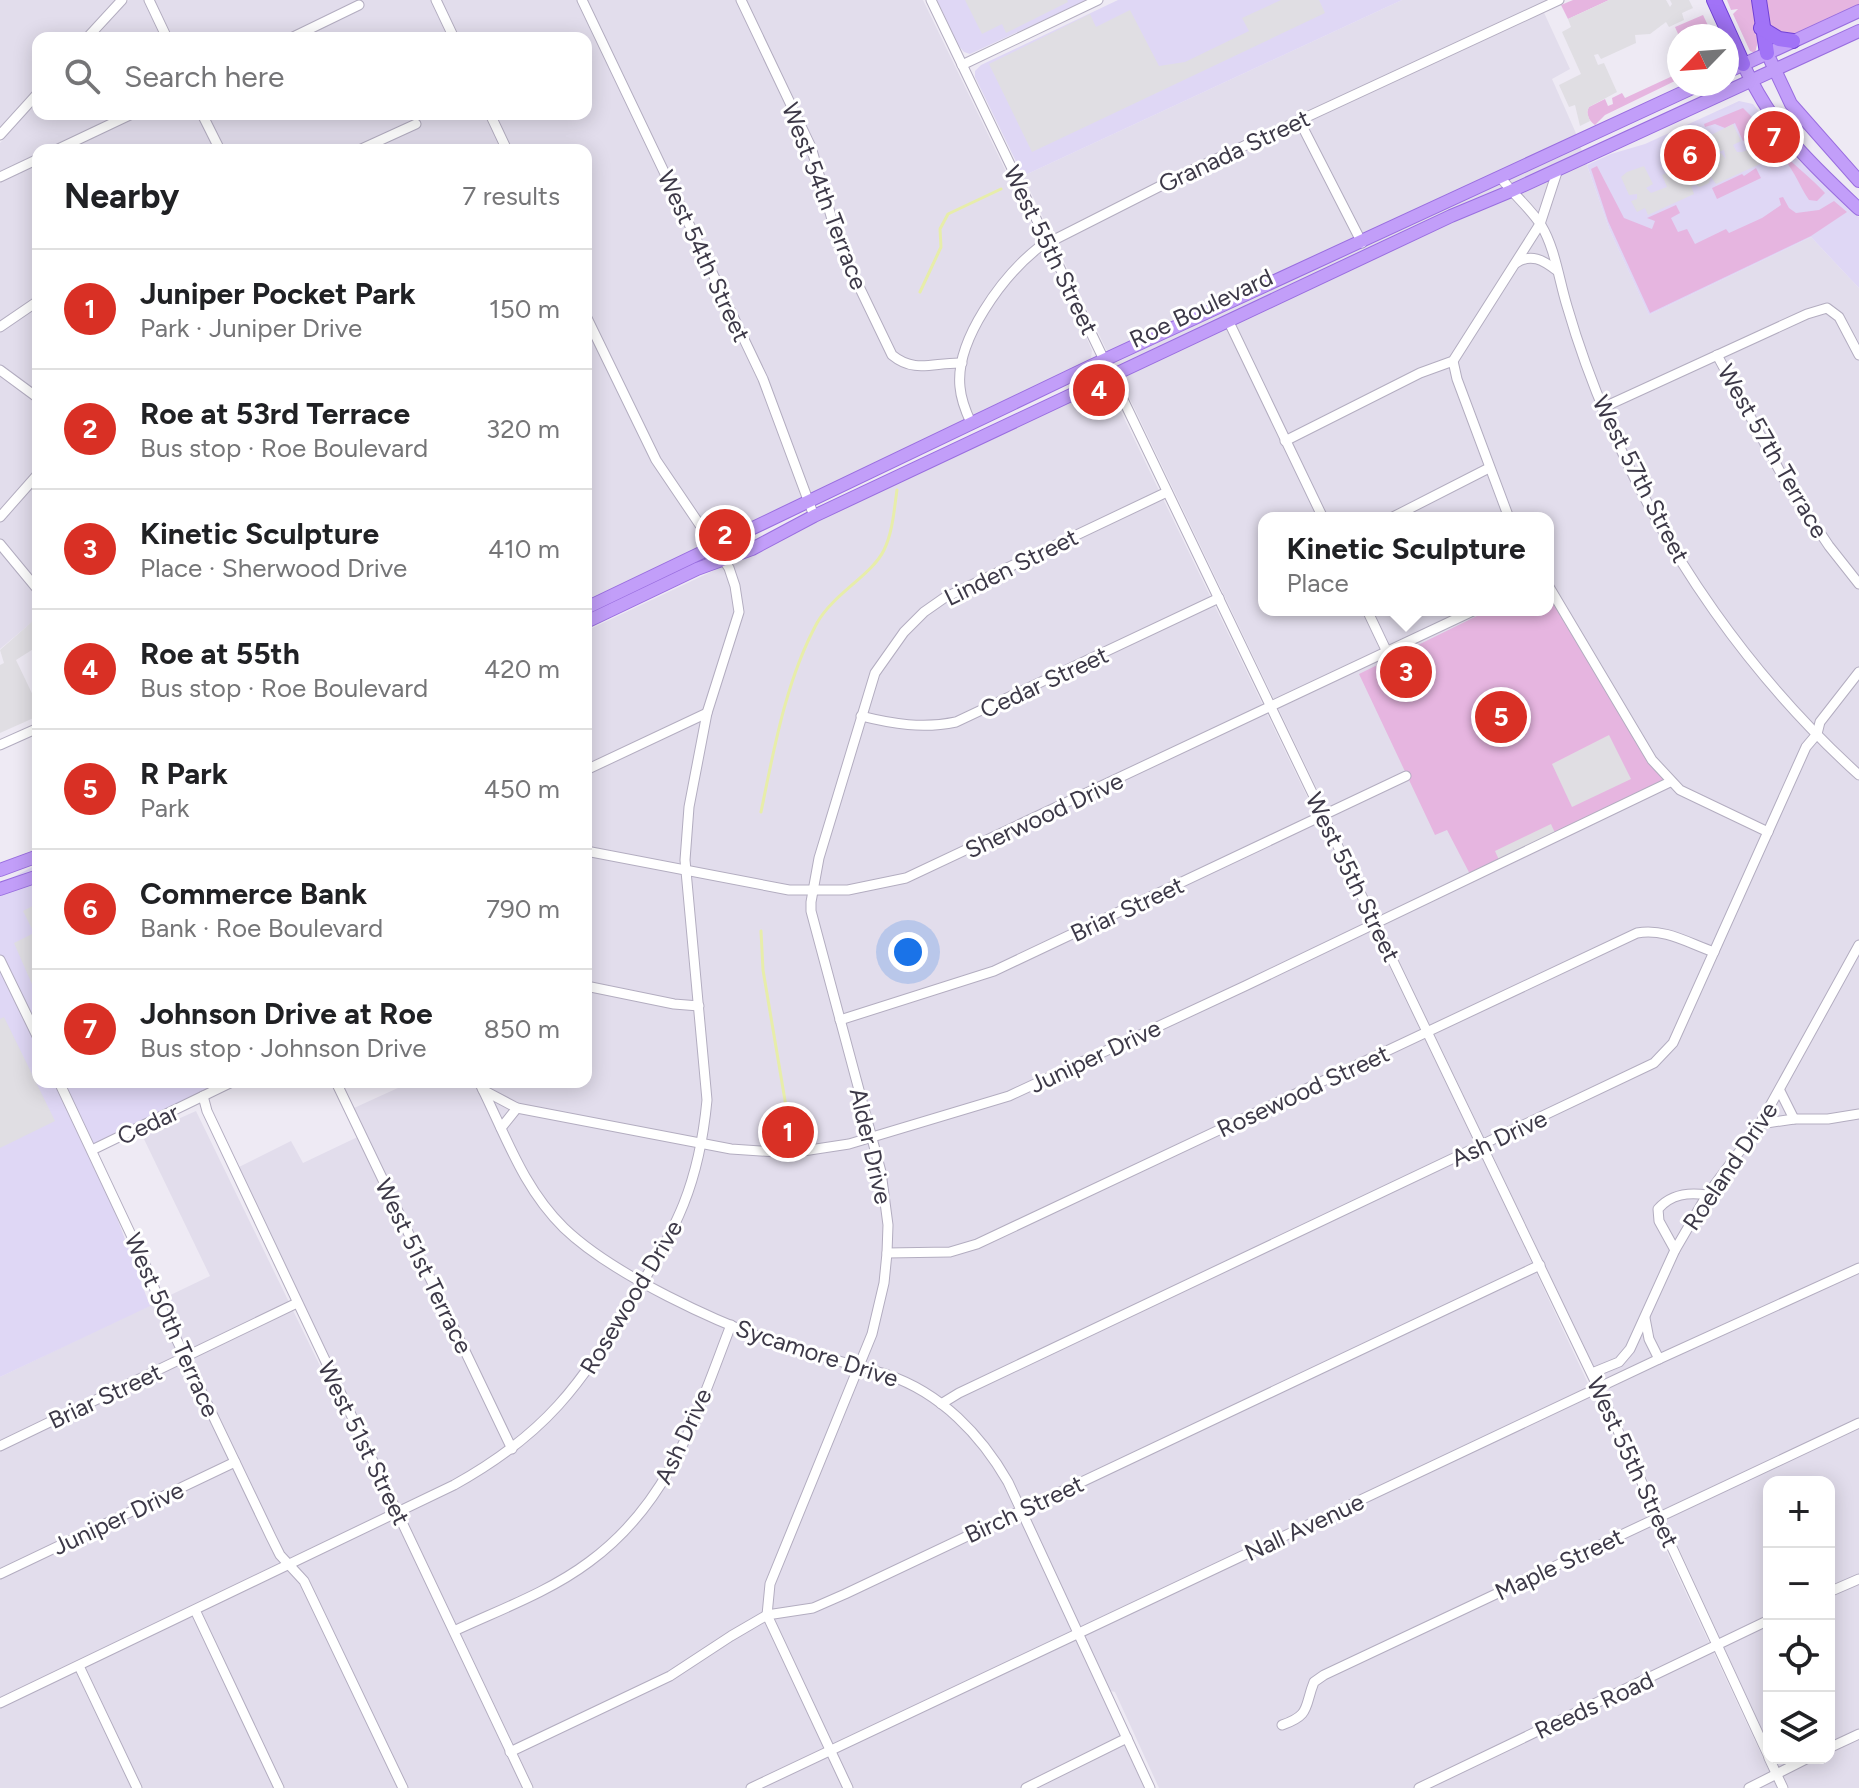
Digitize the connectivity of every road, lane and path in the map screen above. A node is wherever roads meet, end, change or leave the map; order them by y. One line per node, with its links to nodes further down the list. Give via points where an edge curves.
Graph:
1 (122, 0): 15 (street)
2 (149, 0): 16 (street)
3 (436, 0): 18 (street)
4 (582, 0): 68 (street, West 54th Street, via 763,379)
5 (741, 0): 58 (street, West 54th Terrace, via 811,147 840,247 892,355 915,367)
6 (931, 0): 22 (street, West 55th Street)
7 (1098, 0): 22 (street)
8 (1559, 0): 31 (street, Granada Street)
9 (1714, 0): 21 (highway)
10 (1759, 0): 13 (highway)
11 (359, 5): 17 (street)
12 (1859, 11): 19 (main road)
13 (1761, 28): 19 (highway); 20 (highway)
14 (1859, 31): 24 (main road, Roe Boulevard)
15 (93, 32)
16 (164, 32)
17 (303, 32)
18 (451, 32)
19 (1793, 41): 20 (main road)
20 (1767, 53): 21 (main road); 24 (main road)
21 (1743, 64): 23 (main road); 25 (main road)
22 (962, 65): 46 (street, West 55th Street)
23 (1739, 66)
24 (1774, 70): 25 (main road, Roe Boulevard); 42 (main road, via 1791,104)
25 (1751, 81): 39 (main road, Roe Boulevard); 44 (main road, via 1797,150)
26 (1675, 96): 41 (main road, Roe Boulevard)
27 (32, 100): 33 (street)
28 (119, 120): 34 (street)
29 (205, 120): 35 (street)
30 (493, 120): 37 (street)
31 (1299, 120): 46 (street, Granada Street); 47 (street)
32 (416, 124): 36 (street)
33 (0, 135)
34 (69, 144)
35 (217, 144)
36 (372, 144)
37 (504, 144)
38 (32, 162): 40 (street)
39 (1558, 169): 43 (main road, Roe Boulevard); 45 (street)
40 (0, 177)
41 (1501, 178): 43 (street, West 57th Street); 47 (main road, Roe Boulevard)
42 (1859, 181)
43 (1511, 191): 45 (street, West 57th Street); 51 (main road, Roe Boulevard)
44 (1859, 209)
45 (1540, 224): 48 (street); 49 (street, West 57th Street)
46 (1047, 242): 56 (street, West 55th Street); 58 (street, Granada Street, via 1018,265 996,293)
47 (1362, 243): 56 (main road, Roe Boulevard)
48 (1513, 265): 49 (street, via 1537,258); 57 (street)
49 (1556, 270): 62 (street, West 57th Street)
50 (32, 305): 52 (street)
51 (1228, 320): 60 (main road, Roe Boulevard); 64 (street)
52 (0, 327)
53 (592, 328): 75 (street, Rosewood Drive, via 656,460)
54 (1717, 355): 55 (street, via 1827,308 1839,317); 62 (street); 78 (street, West 57th Terrace, via 1784,479)
55 (1859, 355)
56 (1104, 360): 60 (street, West 55th Street); 63 (main road, Roe Boulevard)
57 (1453, 361): 64 (street); 65 (street)
58 (962, 363): 63 (street, via 960,388)
59 (0, 370): 61 (street)
60 (1111, 374): 67 (street, West 55th Street); 72 (main road, Roe Boulevard)
61 (32, 394)
62 (1602, 408): 91 (street, West 57th Street, via 1679,558 1738,643)
63 (971, 423): 68 (main road, Roe Boulevard)
64 (1285, 441): 69 (street)
65 (1489, 468): 70 (street); 71 (street)
66 (32, 481): 73 (street)
67 (1167, 492): 80 (street, West 55th Street); 89 (street, Linden Street, via 924,612 886,654)
68 (807, 503): 72 (street, West 54th Street); 75 (main road, Roe Boulevard)
69 (1320, 512)
70 (1403, 512)
71 (1507, 512)
72 (814, 516): 76 (main road, Roe Boulevard)
73 (0, 517)
74 (0, 544): 77 (street)
75 (713, 548): 76 (street, Rosewood Drive); 81 (main road, Roe Boulevard)
76 (722, 560): 84 (main road, Roe Boulevard); 88 (street, Rosewood Drive, via 735,586 739,612)
77 (32, 583)
78 (1859, 584)
79 (1554, 595): 96 (street)
80 (1219, 598): 87 (street, West 55th Street); 89 (street, Cedar Street, via 956,722 902,725)
81 (592, 605)
82 (1370, 616): 85 (street)
83 (1462, 616): 85 (street, Sherwood Drive)
84 (592, 619)
85 (1387, 652): 87 (street, Sherwood Drive)
86 (1859, 672): 91 (street, Ash Drive, via 1820,722)
87 (1271, 708): 97 (street, West 55th Street); 105 (street, Sherwood Drive, via 906,878)
88 (707, 713): 93 (street); 102 (street, Rosewood Drive, via 689,807)
89 (861, 716): 105 (street, Alder Drive)
90 (32, 731): 92 (street)
91 (1817, 734): 94 (street, West 57th Street); 98 (street, Ash Drive, via 1806,747)
92 (0, 745)
93 (592, 767)
94 (1859, 775)
95 (1406, 776): 97 (street, Briar Street)
96 (1670, 782): 98 (street, via 1698,801); 106 (street, Juniper Drive)
97 (1324, 816): 106 (street, West 55th Street); 112 (street, Briar Street, via 994,971)
98 (1768, 832): 108 (street, Ash Drive)
99 (592, 852): 102 (street, Sherwood Drive)
100 (32, 858): 101 (main road)
101 (0, 870)
102 (686, 872): 105 (street, Sherwood Drive); 111 (street, Rosewood Drive)
103 (32, 878): 104 (main road)
104 (0, 889)
105 (813, 891): 112 (street, Alder Drive, via 811,911)
106 (1375, 924): 114 (street, West 55th Street); 127 (street, Juniper Drive, via 1009,1096)
107 (1859, 945): 120 (street, Roeland Drive)
108 (1714, 952): 114 (street, Rosewood Street, via 1663,932 1637,933); 129 (street, Ash Drive, via 1673,1043 1654,1063)
109 (0, 960): 113 (street)
110 (592, 987): 111 (street)
111 (699, 1006): 128 (street, Rosewood Drive, via 707,1100)
112 (840, 1020): 127 (street, Alder Drive)
113 (32, 1026)
114 (1427, 1032): 129 (street, West 55th Street); 133 (street, Rosewood Street, via 977,1244 950,1252)
115 (62, 1088): 130 (street, West 50th Terrace)
116 (220, 1088): 121 (street)
117 (339, 1088): 148 (street, West 51st Terrace)
118 (482, 1088): 126 (street, Sycamore Drive)
119 (484, 1088): 122 (street, Juniper Drive)
120 (1780, 1091): 124 (street); 125 (street, Roeland Drive)
121 (203, 1096): 130 (street, Cedar); 137 (street, West 51st Street)
122 (517, 1108): 126 (street); 128 (street, Juniper Drive)
123 (1859, 1114): 124 (street)
124 (1794, 1119): 125 (street)
125 (1760, 1124): 131 (street, Roeland Drive)
126 (501, 1128): 136 (street, Sycamore Drive, via 523,1174 554,1216 575,1237)
127 (873, 1138): 128 (street, Juniper Drive, via 790,1153); 133 (street, Alder Drive, via 886,1200)
128 (702, 1143): 136 (street, Rosewood Drive, via 680,1217)
129 (1483, 1146): 134 (street, West 55th Street); 145 (street, Ash Drive)
130 (92, 1150): 140 (street, West 50th Terrace)
131 (1707, 1195): 132 (street, Roeland Drive); 132 (street, via 1688,1192 1658,1209)
132 (1675, 1250): 138 (street, Roeland Drive)
133 (887, 1253): 142 (street, Alder Drive, via 876,1318)
134 (1540, 1265): 143 (street, West 55th Street); 150 (street, Birch Street)
135 (1859, 1270): 141 (street, Nall Avenue)
136 (644, 1282): 139 (street, Sycamore Drive); 148 (street, Rosewood Drive, via 586,1374)
137 (297, 1303): 140 (street, Briar Street); 151 (street, West 51st Street)
138 (1645, 1318): 141 (street); 143 (street, Roeland Drive, via 1619,1362)
139 (731, 1325): 142 (street, Sycamore Drive); 160 (street, Ash Drive, via 676,1462 638,1517 606,1549 564,1578)
140 (186, 1358): 147 (street, Briar Street); 149 (street, West 50th Terrace)
141 (1659, 1359): 144 (street, Nall Avenue)
142 (859, 1367): 145 (street, Sycamore Drive, via 907,1383); 158 (street, Alder Drive, via 770,1584)
143 (1592, 1373): 144 (street, West 55th Street)
144 (1599, 1387): 152 (street, West 55th Street); 161 (street, Nall Avenue)
145 (941, 1404): 150 (street, Sycamore Drive, via 994,1458)
146 (1859, 1423): 152 (street, Maple Street)
147 (0, 1446)
148 (512, 1449): 151 (street, Rosewood Drive)
149 (235, 1462): 153 (street, West 50th Terrace); 154 (street, Juniper Drive)
150 (1021, 1511): 158 (street, Birch Street, via 813,1608); 161 (street, Sycamore Drive)
151 (397, 1512): 153 (street, Rosewood Drive); 160 (street, West 51st Street)
152 (1658, 1517): 162 (street, West 55th Street); 165 (street, Maple Street, via 1324,1675 1314,1682 1306,1710)
153 (289, 1565): 157 (street, Rosewood Drive); 177 (street, West 50th Terrace, via 304,1581)
154 (0, 1574)
155 (1859, 1579): 156 (street)
156 (1835, 1589)
157 (195, 1610): 163 (street, Rosewood Drive); 176 (street)
158 (767, 1615): 170 (street); 171 (street, Birch Street, via 670,1676)
159 (1763, 1623): 162 (street, Reeds Road)
160 (454, 1631): 171 (street, West 51st Street)
161 (1079, 1633): 167 (street, Sycamore Drive); 170 (street, Nall Avenue)
162 (1717, 1645): 168 (street, West 55th Street); 183 (street, Reeds Road)
163 (79, 1666): 164 (street, Rosewood Drive); 175 (street)
164 (0, 1703)
165 (1282, 1725)
166 (1859, 1734): 169 (street)
167 (1127, 1738): 181 (street); 182 (street, Sycamore Drive)
168 (1763, 1745)
169 (1835, 1745)
170 (831, 1751): 179 (street, Nall Avenue); 180 (street)
171 (510, 1752): 178 (street, West 51st Street)
172 (1772, 1764): 174 (street, West 55th Street)
173 (1796, 1764): 174 (street)
174 (1777, 1774): 184 (street); 185 (street, West 55th Street)
175 (137, 1788)
176 (279, 1788)
177 (403, 1788)
178 (528, 1788)
179 (751, 1788)
180 (848, 1788)
181 (1026, 1788)
182 (1150, 1788)
183 (1419, 1788)
184 (1749, 1788)
185 (1783, 1788)

